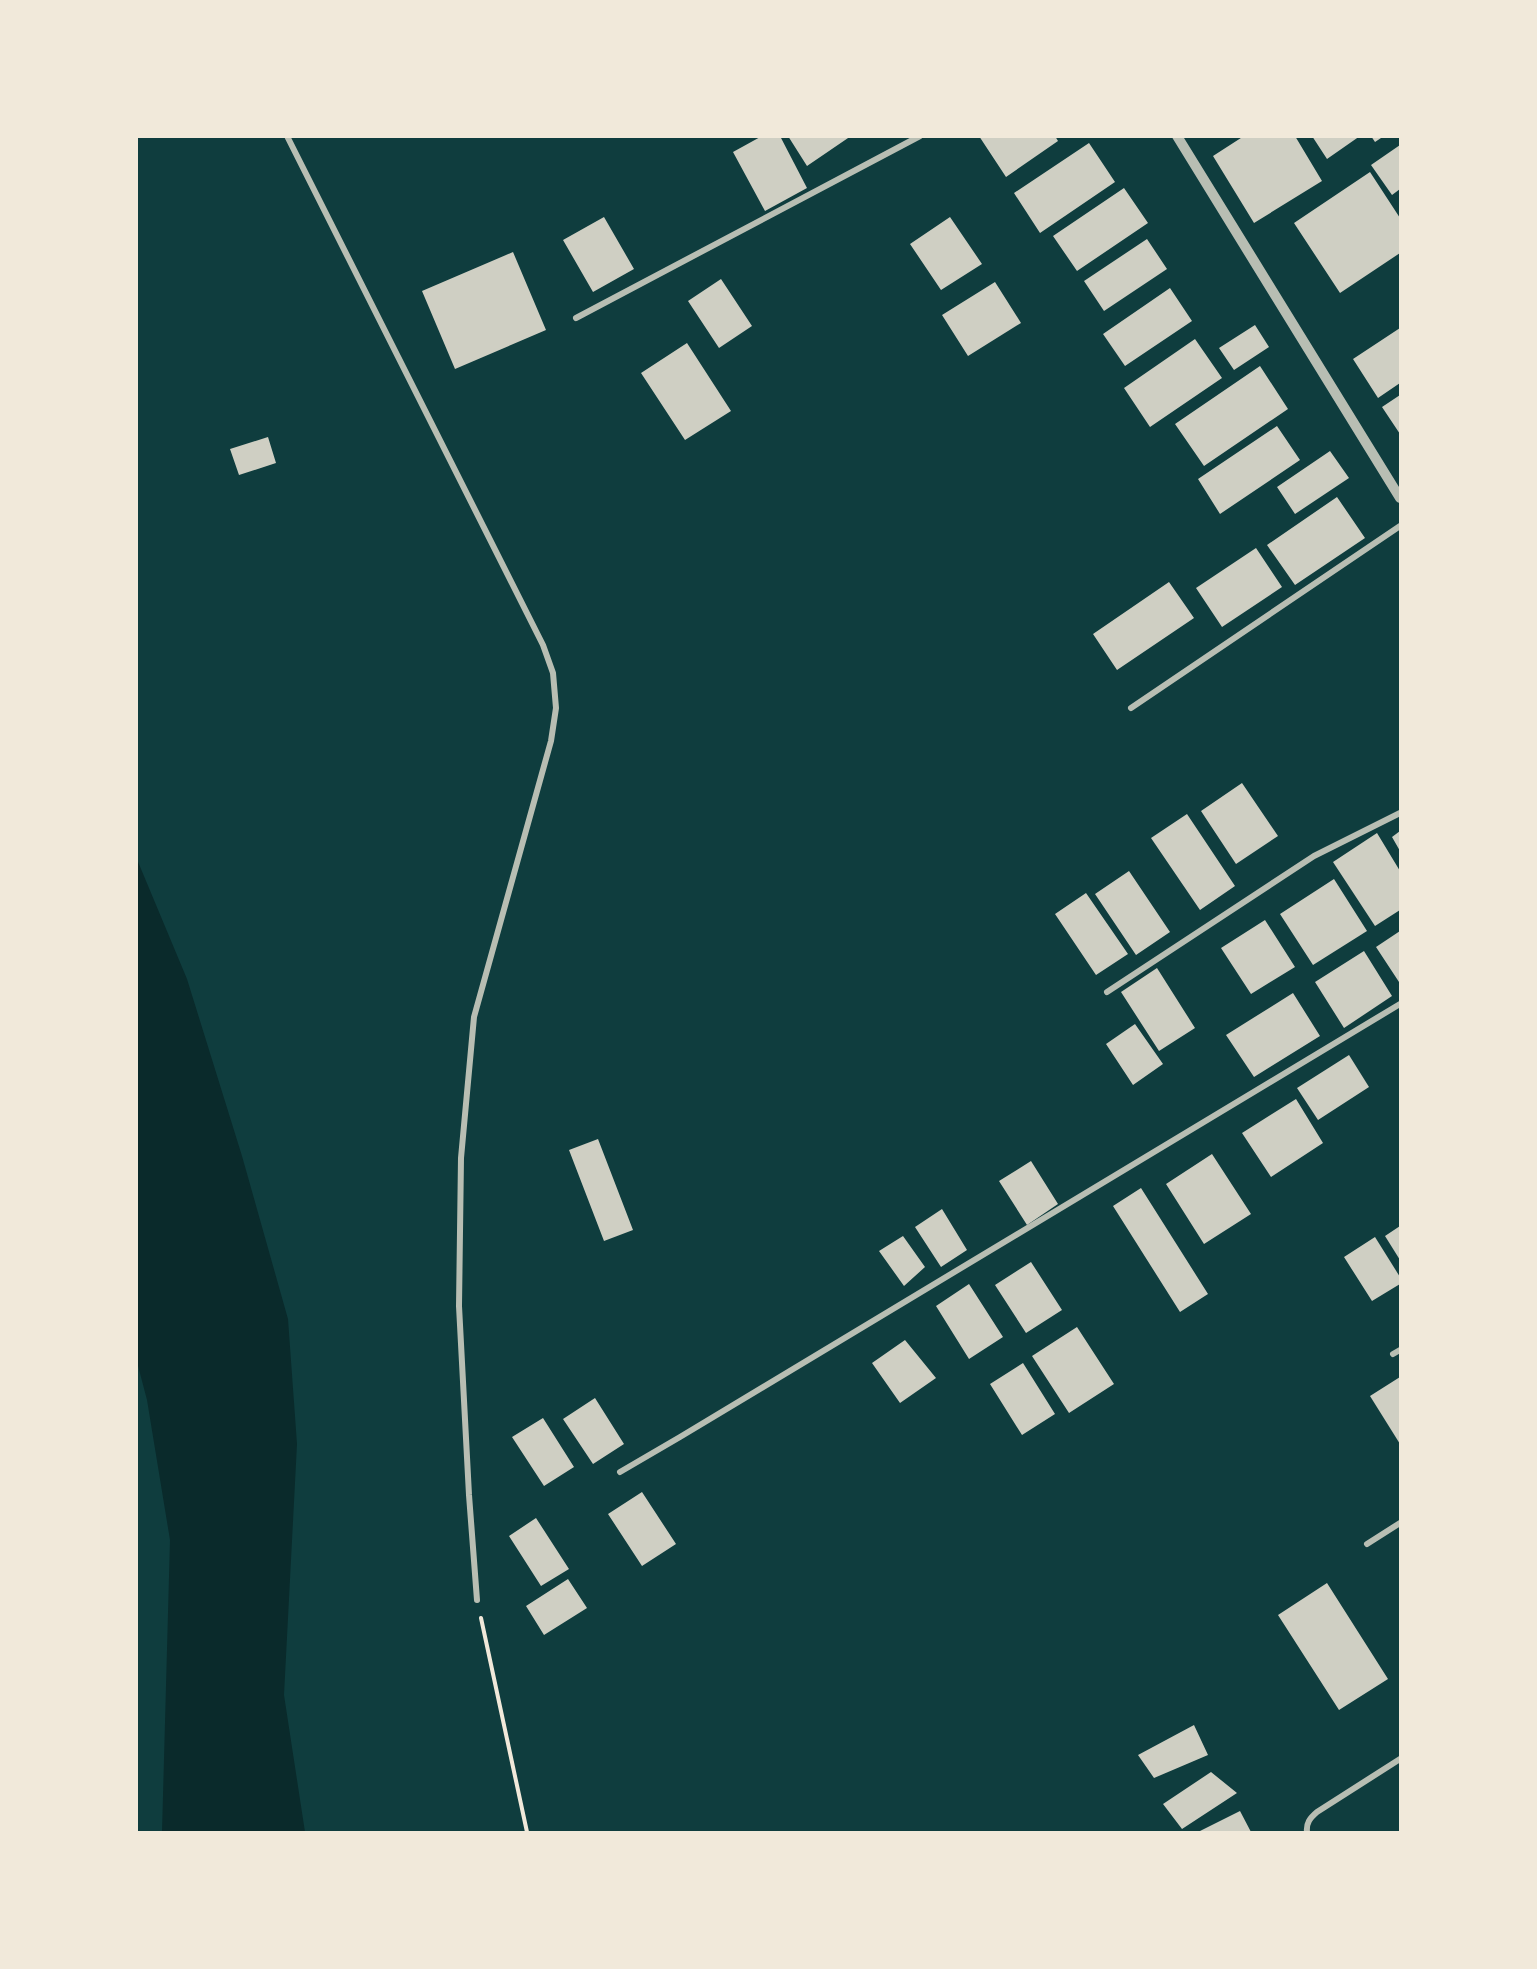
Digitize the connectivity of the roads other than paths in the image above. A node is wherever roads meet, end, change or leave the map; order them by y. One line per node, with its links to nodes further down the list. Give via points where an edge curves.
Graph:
1 (287, 136): 16 (street, via 538,635 553,673 556,708 552,741 474,1017 461,1158 459,1306)
2 (920, 136): 4 (street)
3 (1177, 136): 5 (street)
4 (576, 318)
5 (1401, 498)
6 (1401, 526): 7 (street)
7 (1131, 708)
8 (1401, 813): 9 (street, via 1314,856)
9 (1107, 992)
10 (1401, 1004): 13 (street)
11 (1401, 1350): 12 (street)
12 (1393, 1354)
13 (620, 1472)
14 (1401, 1523): 15 (street)
15 (1368, 1544)
16 (477, 1600)
17 (1401, 1759): 18 (street, via 1317,1812 1310,1819)
18 (1307, 1833)

